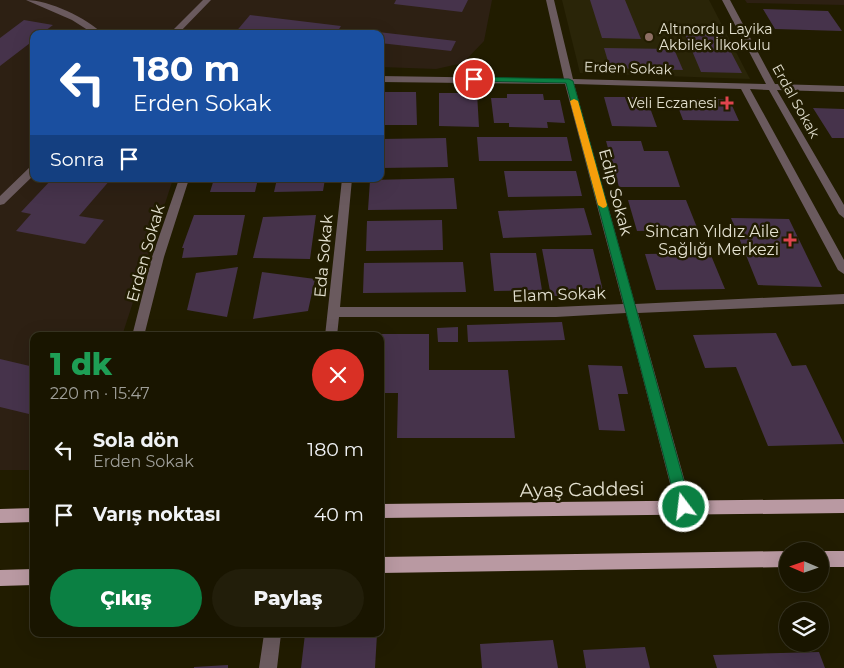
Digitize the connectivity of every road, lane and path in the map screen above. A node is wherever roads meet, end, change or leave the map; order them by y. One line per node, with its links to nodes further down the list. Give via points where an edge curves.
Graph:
1 (30, 0): 5 (street)
2 (208, 0): 6 (street)
3 (550, 0): 8 (street, Edip Sokak)
4 (726, 0): 10 (street, Erdal Sokak)
5 (93, 30)
6 (177, 30)
7 (384, 79): 8 (street, Erden Sokak)
8 (569, 81): 9 (street, Erden Sokak); 19 (street, Edip Sokak)
9 (744, 87): 10 (street, Erden Sokak); 17 (street)
10 (772, 88): 11 (street, Erden Sokak); 16 (street, Erdal Sokak)
11 (844, 89)
12 (30, 173): 15 (street)
13 (183, 182): 21 (street, Erden Sokak, via 158,257)
14 (347, 182): 20 (street, Eda Sokak)
15 (0, 202)
16 (844, 214)
17 (844, 270)
18 (844, 299): 19 (street, Elam Sokak)
19 (631, 307): 20 (street, Elam Sokak, via 556,312); 24 (street, Edip Sokak)
20 (334, 312): 22 (street, Eda Sokak)
21 (139, 332)
22 (332, 332)
23 (844, 506): 24 (main road, Ayaş Caddesi)
24 (684, 507): 25 (main road, Ayaş Caddesi)
25 (384, 511)
26 (30, 515): 27 (main road)
27 (0, 516)
28 (779, 559): 31 (main road)
29 (829, 559): 30 (main road)
30 (844, 559)
31 (384, 565)
32 (30, 577): 33 (main road)
33 (0, 578)
34 (272, 637): 35 (street)
35 (268, 668)

